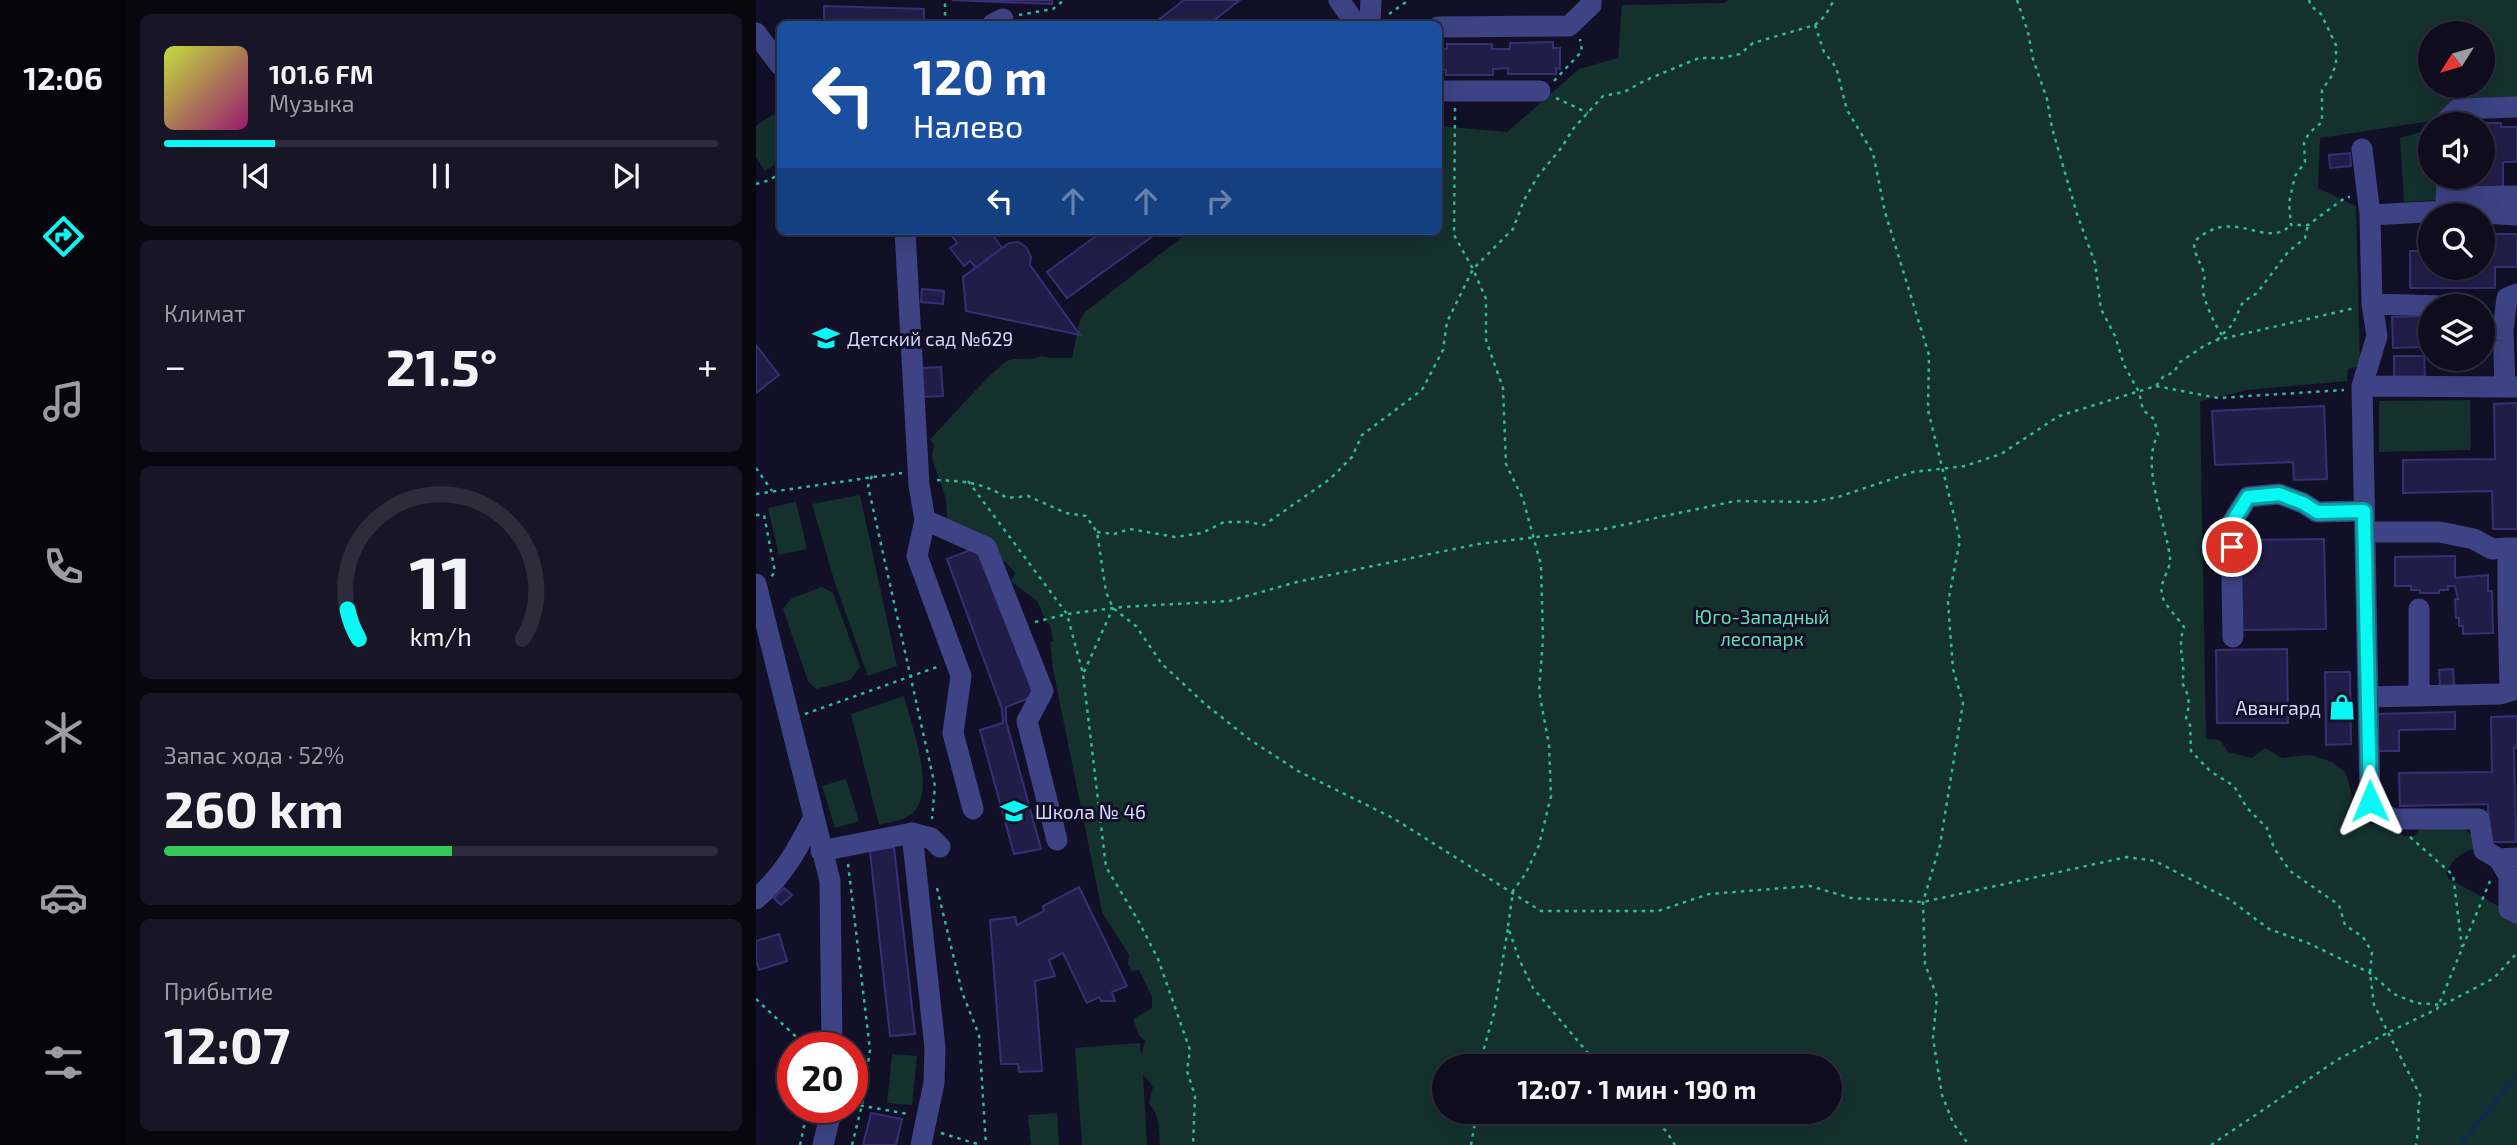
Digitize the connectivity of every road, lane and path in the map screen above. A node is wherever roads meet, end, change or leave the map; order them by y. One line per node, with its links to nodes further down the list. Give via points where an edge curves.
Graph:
1 (946, 0): 10 (path)
2 (1064, 0): 11 (path, via 1053,9)
3 (1339, 0): 12 (lane)
4 (1409, 0): 9 (path)
5 (1591, 0): 14 (lane)
6 (1834, 0): 13 (path)
7 (2017, 0): 46 (path, via 2095,263 2101,309)
8 (2309, 0): 32 (path, via 2336,45 2336,64 2322,90 2322,122 2304,143 2305,162 2295,176 2289,204)
9 (1372, 17)
10 (945, 21)
11 (1002, 21)
12 (1354, 21)
13 (1815, 25): 22 (path, via 1753,43 1740,54 1699,58 1624,92 1603,96); 48 (path, via 1824,52 1836,68 1847,110 1873,153 1885,212 1929,355 1928,410)
14 (1569, 26): 15 (lane); 19 (path, via 1580,37 1582,51)
15 (1442, 27)
16 (756, 33): 17 (lane)
17 (777, 61)
18 (1442, 91): 19 (lane)
19 (1540, 91): 22 (path)
20 (2517, 107): 21 (lane)
21 (2455, 112)
22 (1588, 113): 35 (path, via 1538,176 1513,229)
23 (1453, 121): 35 (path, via 1454,234)
24 (2362, 149): 30 (lane)
25 (777, 175): 26 (path)
26 (756, 184)
27 (2446, 195): 29 (lane); 30 (lane); 31 (lane)
28 (2346, 197): 33 (path)
29 (2517, 197)
30 (2370, 215): 37 (lane)
31 (2517, 215)
32 (2291, 225): 33 (path); 40 (path, via 2283,233 2267,234 2239,226 2216,227 2194,242 2194,255 2206,276 2202,291 2213,325)
33 (2308, 225): 40 (path, via 2305,238 2288,252 2257,293 2243,302)
34 (905, 235): 49 (lane)
35 (1473, 269): 56 (path, via 1422,390 1362,435 1352,457 1330,479 1264,526 1224,522 1202,533 1175,537 1130,529 1114,534); 57 (path, via 1486,299 1486,340 1503,388 1506,464)
36 (2517, 294): 39 (lane, via 2507,298)
37 (2372, 304): 38 (lane); 42 (path); 44 (lane, via 2377,336)
38 (2418, 305)
39 (2495, 325)
40 (2222, 335): 42 (path)
41 (2495, 335): 45 (lane)
42 (2217, 340): 43 (path, via 2180,362)
43 (2156, 386): 44 (path, via 2218,398 2336,392); 46 (path)
44 (2362, 386): 45 (lane); 55 (lane)
45 (2511, 387)
46 (2139, 392): 48 (path, via 2059,416 2001,454); 89 (path, via 2143,410 2154,419 2158,435 2152,443 2152,472 2170,563 2163,576 2162,596 2184,627 2180,657 2190,706 2186,718 2192,751 2210,771 2234,786 2267,828 2290,870 2339,905 2345,925 2363,937 2372,952)
47 (756, 468): 52 (path)
48 (1943, 468): 57 (path, via 1913,472 1812,502 1735,501); 84 (path, via 1960,540 1948,603 1954,669 1963,703 1940,845)
49 (918, 471): 50 (path); 51 (path, via 931,480); 54 (lane)
50 (872, 476): 52 (path); 68 (path, via 868,486)
51 (968, 481): 56 (path, via 1007,498 1028,496 1066,513 1086,516); 63 (path)
52 (773, 491): 53 (path)
53 (756, 494)
54 (925, 520): 66 (lane, via 917,556); 77 (lane, via 986,547 1043,691 1027,721)
55 (2365, 522): 58 (lane, via 2474,539 2492,549); 65 (lane, via 2317,512 2279,494 2248,497 2231,524); 71 (lane)
56 (1097, 532): 60 (path, via 1106,592)
57 (1536, 539): 60 (path, via 1478,544 1228,601); 82 (path, via 1543,639 1539,691 1549,745 1551,796 1539,845)
58 (2513, 548): 61 (lane)
59 (756, 584): 72 (lane)
60 (1113, 608): 63 (path); 67 (path); 82 (path, via 1136,626 1162,664 1249,739)
61 (2513, 608): 69 (lane)
62 (2419, 610): 70 (lane)
63 (1067, 614): 64 (path); 67 (path)
64 (1048, 618)
65 (2233, 637)
66 (956, 660): 68 (path); 73 (lane, via 961,676 953,733)
67 (1083, 674): 111 (path, via 1105,867 1158,959 1190,1050 1187,1071 1195,1096)
68 (911, 676): 72 (path); 76 (path, via 935,786)
69 (2514, 689): 70 (lane, via 2500,694)
70 (2419, 696): 71 (lane)
71 (2368, 697): 75 (lane, via 2370,801)
72 (789, 720): 74 (lane)
73 (973, 808)
74 (813, 819): 78 (lane); 83 (lane, via 775,883)
75 (2394, 819): 79 (lane, via 2479,819 2484,850); 87 (path, via 2453,875)
76 (928, 839): 78 (lane); 106 (lane, via 935,1048)
77 (1057, 840)
78 (821, 851): 93 (lane, via 830,881)
79 (2508, 858): 85 (lane, via 2509,909); 87 (path)
80 (848, 863): 94 (path)
81 (936, 884): 110 (path, via 962,992 979,1035)
82 (1513, 891): 84 (path, via 1541,911 1658,911 1709,894 1810,886 1851,898); 86 (path)
83 (756, 899)
84 (1923, 902): 89 (path, via 2127,857 2155,861 2229,899 2269,929); 114 (path, via 1925,964 1937,997 1933,1038 1942,1095 1953,1123)
85 (2517, 913)
86 (1508, 927): 97 (path); 98 (path, via 1533,988)
87 (2463, 950): 91 (path)
88 (2517, 953): 91 (path, via 2494,978)
89 (2370, 973): 91 (path, via 2394,994 2416,1003); 95 (path, via 2374,1005)
90 (756, 999): 92 (path)
91 (2439, 1005): 95 (path)
92 (791, 1032)
93 (832, 1032)
94 (868, 1032)
95 (2389, 1032): 115 (path, via 2337,1060); 116 (path, via 2421,1097)
96 (868, 1033): 99 (path)
97 (1483, 1054)
98 (1589, 1054)
99 (868, 1064)
100 (868, 1106): 106 (path, via 908,1113)
101 (805, 1123): 107 (path)
102 (828, 1123): 108 (lane)
103 (858, 1123): 109 (path)
104 (1475, 1124): 112 (path)
105 (1658, 1124): 113 (path)
106 (923, 1136): 110 (path, via 935,1132)
107 (800, 1145)
108 (823, 1145)
109 (852, 1145)
110 (983, 1145)
111 (1193, 1145)
112 (1471, 1145)
113 (1675, 1145)
114 (1969, 1145)
115 (2211, 1145)
116 (2416, 1145)

